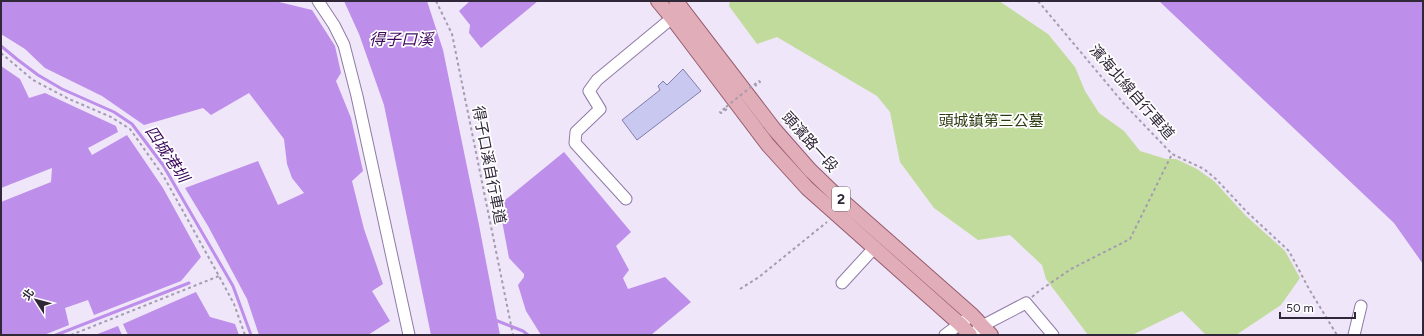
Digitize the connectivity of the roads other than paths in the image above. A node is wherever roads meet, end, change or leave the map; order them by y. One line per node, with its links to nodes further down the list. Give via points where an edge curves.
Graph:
1 (318, 1): 12 (lane, via 344,45)
2 (658, 1): 3 (main road, 頭濱路一段 / 2)
3 (677, 10): 4 (main road, 頭濱路一段 / 2); 5 (lane, via 597,80 589,91 600,109 576,132 575,142)
4 (725, 76): 6 (main road, 頭濱路一段 / 2, via 768,145 807,188); 9 (main road, 頭濱路一段 / 2, via 810,170)
5 (626, 199)
6 (875, 248): 7 (lane); 10 (main road, 頭濱路一段 / 2)
7 (842, 283)
8 (1361, 306): 16 (lane)
9 (972, 315): 10 (lane); 11 (main road, 頭濱路一段 / 2)
10 (960, 325): 13 (lane); 14 (main road, 頭濱路一段 / 2)
11 (987, 330): 14 (lane); 15 (lane, via 1026,303)
12 (409, 335)
13 (945, 335)
14 (970, 335)
15 (1053, 335)
16 (1354, 335)

